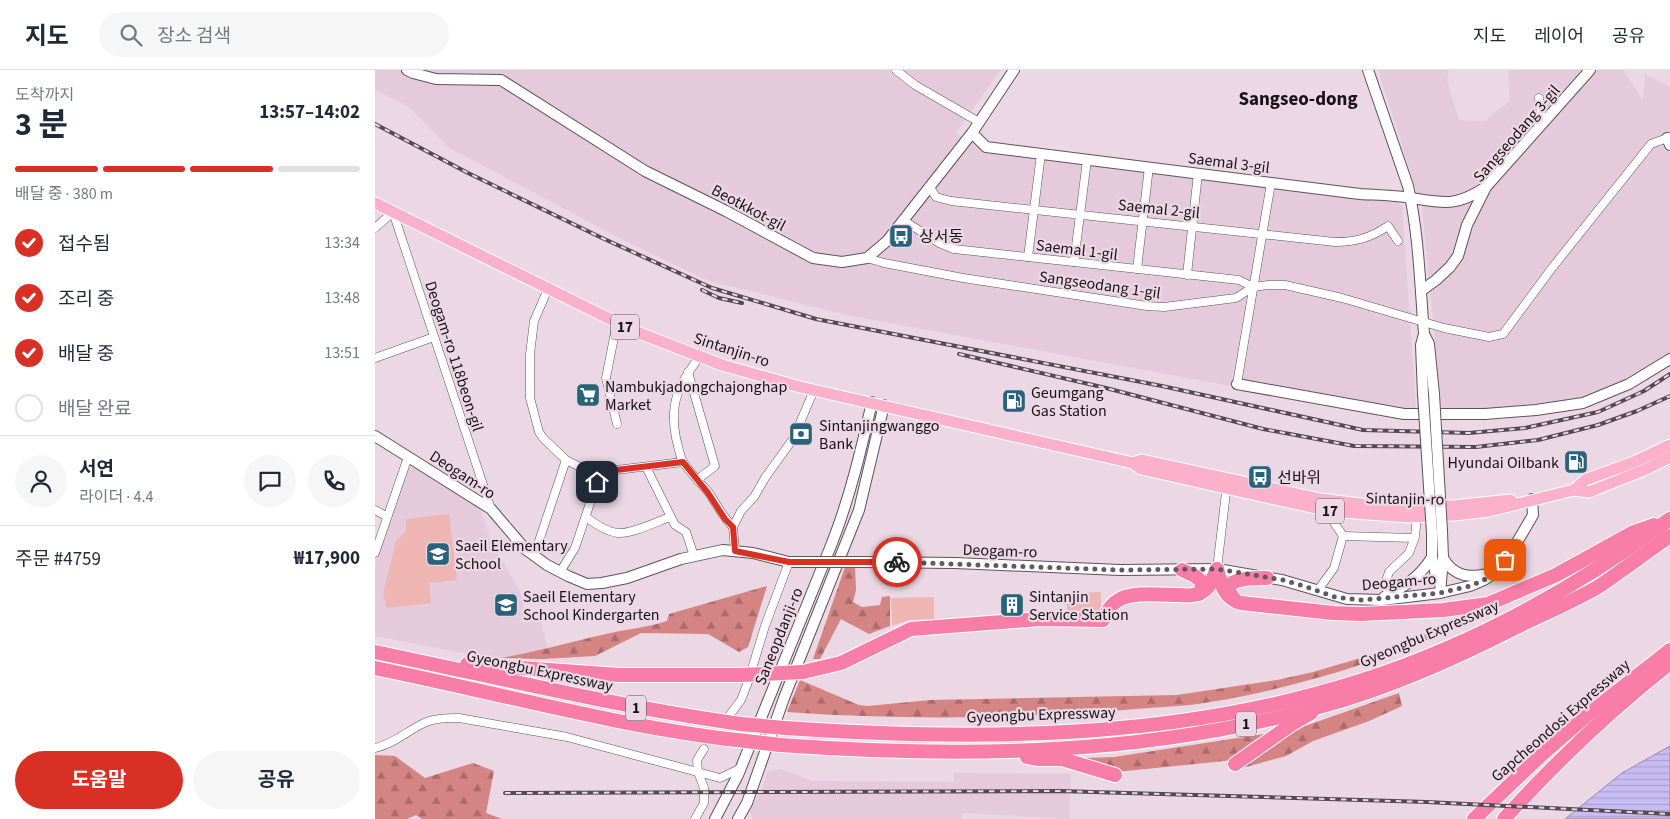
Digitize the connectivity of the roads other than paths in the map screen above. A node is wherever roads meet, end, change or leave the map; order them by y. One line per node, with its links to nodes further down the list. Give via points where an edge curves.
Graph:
1 (407, 70): 30 (street, Beotkkot-gil, via 436,79 501,80 645,171 813,258 842,262)
2 (897, 70): 7 (street, via 915,85)
3 (1014, 70): 7 (street)
4 (1368, 70): 18 (street)
5 (1590, 70): 8 (street, Sangseodang 3-gil)
6 (1539, 98): 8 (street, via 1541,114)
7 (979, 122): 9 (street)
8 (1538, 129): 17 (street, Sangseodang 3-gil)
9 (972, 133): 11 (street, Saemal 3-gil, via 986,147); 16 (street)
10 (1669, 140): 38 (street, Sangseodang 1-gil, via 1651,144 1503,334 1489,337)
11 (1041, 154): 12 (street, Saemal 3-gil); 20 (street)
12 (1087, 160): 13 (street, Saemal 3-gil); 22 (street)
13 (1149, 167): 14 (street, Saemal 3-gil); 24 (street)
14 (1198, 174): 15 (street, Saemal 3-gil); 25 (street)
15 (1271, 183): 18 (street, Saemal 3-gil); 27 (street)
16 (929, 186): 20 (street, Saemal 2-gil, via 936,197 951,201); 23 (street)
17 (1485, 187): 18 (street, Saemal 3-gil, via 1460,201); 36 (street, Sangseodang 3-gil, via 1458,256 1450,268)
18 (1411, 198): 36 (street)
19 (375, 203): 21 (main road, Sintanjin-ro / 17)
20 (1034, 209): 22 (street, Saemal 2-gil); 29 (street)
21 (393, 212): 26 (street); 35 (main road, Sintanjin-ro / 17); 39 (street, Deogam-ro 118beon-gil)
22 (1080, 213): 24 (street, Saemal 2-gil); 31 (street)
23 (903, 220): 29 (street, Saemal 1-gil, via 954,249); 30 (street, via 887,241)
24 (1143, 220): 25 (street, Saemal 2-gil); 32 (street)
25 (1192, 226): 27 (street, Saemal 2-gil); 33 (street)
26 (375, 228)
27 (1263, 234): 28 (street, Saemal 2-gil, via 1347,242 1371,236 1388,226); 34 (street)
28 (1398, 241)
29 (1028, 257): 31 (street, Saemal 1-gil)
30 (867, 258): 34 (street, Sangseodang 1-gil, via 963,278 1147,306 1164,307 1236,298)
31 (1074, 262): 32 (street, Saemal 1-gil)
32 (1137, 270): 33 (street, Saemal 1-gil)
33 (1187, 275): 34 (street, Saemal 1-gil, via 1239,280)
34 (1253, 287): 38 (street, Sangseodang 1-gil, via 1285,285 1342,298); 44 (street)
35 (548, 289): 37 (main road, Sintanjin-ro / 17); 53 (street, via 534,321 530,398 539,432)
36 (1421, 291): 38 (street)
37 (617, 322): 40 (main road, Sintanjin-ro / 17); 48 (street, via 606,378)
38 (1423, 323): 77 (street, bridge, via 1421,345 1429,394)
39 (434, 337): 41 (street); 61 (street, Deogam-ro 118beon-gil)
40 (700, 356): 43 (street); 45 (main road, Sintanjin-ro / 17, via 721,365)
41 (375, 358)
42 (1670, 359): 44 (street, via 1629,384 1583,403 1485,414 1404,414)
43 (688, 372): 54 (street, via 679,388 673,415); 57 (street, via 715,466)
44 (1237, 384)
45 (814, 390): 46 (main road, Sintanjin-ro / 17); 69 (street, via 793,439)
46 (872, 402): 47 (main road, Sintanjin-ro / 17); 100 (street, Saneopdanji-ro, via 846,506)
47 (884, 405): 58 (main road, Sintanjin-ro / 17, via 1133,463 1141,469); 107 (street, Saneopdanji-ro, via 859,510 784,698 747,803)
48 (617, 424)
49 (375, 436): 51 (street, Deogam-ro)
50 (1670, 445): 59 (main road, Sintanjin-ro / 17, via 1585,480)
51 (408, 457): 61 (street, Deogam-ro); 64 (street)
52 (1670, 457): 59 (main road, Sintanjin-ro / 17, via 1589,492)
53 (566, 460): 56 (street); 75 (street)
54 (683, 462): 55 (street); 57 (street)
55 (646, 467): 56 (street); 67 (street)
56 (597, 476): 66 (street)
57 (697, 480): 69 (street)
58 (1227, 484): 60 (main road, Sintanjin-ro / 17, via 1376,506 1453,506); 63 (main road, Sintanjin-ro / 17); 79 (street)
59 (1574, 490): 60 (main road, Sintanjin-ro / 17)
60 (1532, 499): 65 (main road, Sintanjin-ro / 17, via 1489,511); 82 (street, Deogam-ro, via 1533,515)
61 (491, 509): 75 (street, Deogam-ro)
62 (375, 510): 64 (street)
63 (1329, 511): 65 (main road, Sintanjin-ro / 17); 70 (street)
64 (386, 516): 74 (street)
65 (1417, 516): 72 (street)
66 (586, 517): 67 (street, via 617,533); 81 (street, via 575,548)
67 (670, 517): 76 (street, via 685,532)
68 (1669, 519): 88 (highway, via 1634,532 1557,575 1488,604 1362,614); 91 (highway, Gyeongbu Expressway / 1, bridge, via 1600,567 1465,641 1360,681 1307,696 1173,723 1049,733 933,735 785,728 623,705)
69 (733, 527): 73 (street)
70 (1343, 536): 72 (street); 84 (street, via 1334,568)
71 (1670, 536): 94 (highway, Gyeongbu Expressway / 1, via 1599,586 1481,646 1395,682)
72 (1414, 538): 87 (street, via 1409,554 1389,572)
73 (735, 551): 76 (street, Deogam-ro); 78 (street, Deogam-ro)
74 (375, 553)
75 (534, 556): 81 (street, Deogam-ro)
76 (694, 556): 81 (street, Deogam-ro, via 602,583 587,584)
77 (1437, 558): 82 (street, via 1455,573 1465,576); 85 (street); 87 (street, via 1415,579)
78 (789, 562): 80 (street, Deogam-ro, bridge); 95 (street, via 741,700)
79 (1217, 569): 80 (street, Deogam-ro); 83 (street, Deogam-ro); 86 (highway, via 1211,584); 88 (highway, via 1222,588)
80 (1182, 570): 86 (highway, via 1202,582)
81 (560, 572)
82 (1496, 572): 85 (street, Deogam-ro, via 1470,586)
83 (1267, 578): 84 (street, Deogam-ro); 88 (highway, via 1233,582 1230,592)
84 (1318, 590): 87 (street, Deogam-ro, via 1347,600)
85 (1440, 593): 87 (street, Deogam-ro)
86 (1199, 594): 91 (highway, bridge, via 1125,597 1116,601 1103,620 1041,619 911,629 841,663 803,672 619,675)
87 (1383, 598)
88 (1237, 602)
89 (1670, 650): 108 (highway, Gapcheondosi Expressway, via 1539,756)
90 (375, 652): 91 (highway, Gyeongbu Expressway / 1)
91 (417, 661)
92 (1670, 663): 109 (highway, Gapcheondosi Expressway, via 1594,727)
93 (375, 668): 98 (highway, Gyeongbu Expressway / 1, bridge, via 695,735 848,750)
94 (1325, 706): 98 (highway, Gyeongbu Expressway / 1, via 1211,731 1151,740); 99 (highway, via 1292,724)
95 (729, 716)
96 (375, 748): 101 (street, via 425,723 459,718 567,737)
97 (703, 749): 101 (street, via 697,760)
98 (1002, 751): 102 (highway, via 1037,759 1062,760)
99 (1235, 764)
100 (741, 768): 103 (street); 104 (street, Saneopdanji-ro)
101 (698, 772): 103 (street); 105 (street, via 705,796)
102 (1115, 775)
103 (721, 778): 104 (street)
104 (728, 794): 106 (street, Saneopdanji-ro)
105 (695, 819)
106 (715, 819)
107 (738, 819)
108 (1474, 819)
109 (1504, 819)

